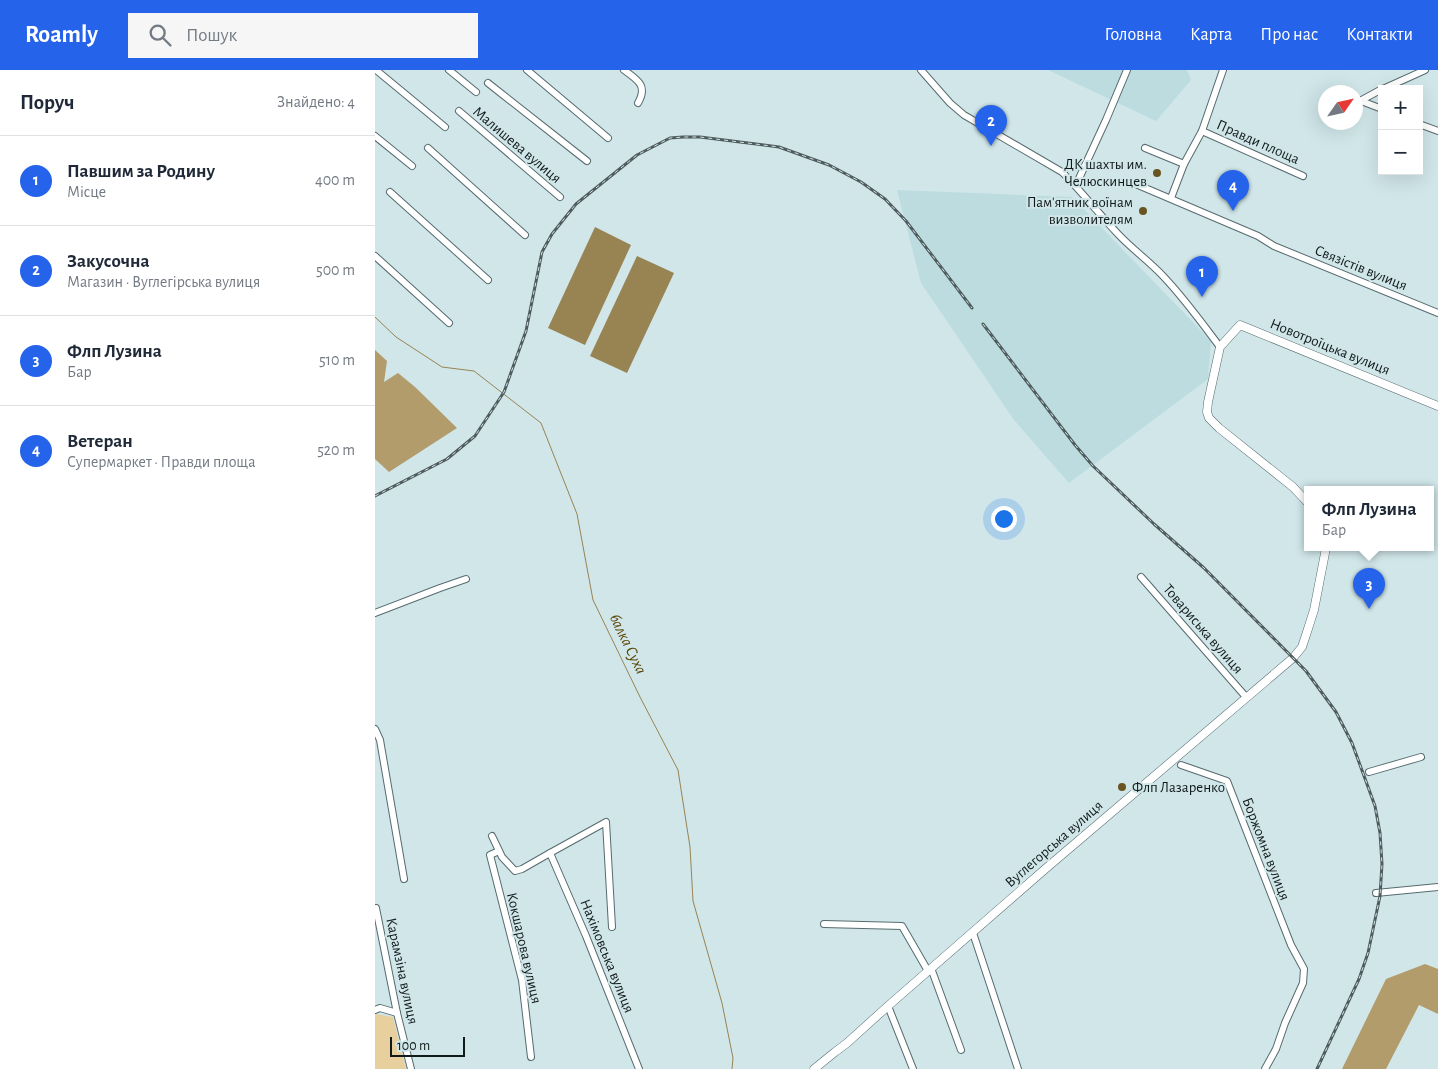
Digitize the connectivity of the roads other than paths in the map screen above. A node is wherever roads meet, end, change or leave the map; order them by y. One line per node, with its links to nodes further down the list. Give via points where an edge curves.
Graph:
1 (376, 70): 19 (street)
2 (449, 70): 12 (street)
3 (527, 70): 23 (street)
4 (625, 70): 15 (street, via 642,86 643,96)
5 (1127, 70): 30 (street)
6 (1223, 70): 20 (street, Правди площа)
7 (1425, 70): 10 (street)
8 (925, 71): 30 (street, via 950,103 964,115 1062,172)
9 (488, 83): 26 (street, Малишева вулиця)
10 (1392, 85)
11 (1378, 91): 13 (street)
12 (476, 92)
13 (1363, 98)
14 (1363, 102): 16 (street)
15 (638, 104)
16 (1378, 108)
17 (459, 111): 33 (street, Малишева вулиця)
18 (1423, 125): 21 (street)
19 (445, 127)
20 (1202, 131): 27 (street, Правди площа); 29 (street, Правди площа)
21 (1438, 131)
22 (375, 136): 28 (street)
23 (608, 138)
24 (427, 148): 35 (street)
25 (1145, 148): 27 (street)
26 (587, 161)
27 (1185, 164): 34 (street, Правди площа)
28 (412, 166)
29 (1303, 176)
30 (1076, 185): 40 (street, via 1099,215 1162,275)
31 (1138, 185): 34 (street)
32 (390, 192): 37 (street)
33 (560, 197)
34 (1171, 198): 38 (street, Связістів вулиця, via 1274,246)
35 (525, 235)
36 (375, 256): 39 (street)
37 (487, 280)
38 (1438, 313)
39 (449, 323)
40 (1220, 347): 41 (main road, Новотроїцька вулиця, via 1240,325); 42 (main road, via 1207,408 1209,418)
41 (1438, 406)
42 (1304, 499)
43 (1325, 551): 47 (main road, Вуглегорська вулиця, via 1314,610 1302,647)
44 (1141, 577): 47 (street, Товариська вулиця)
45 (466, 579): 46 (street)
46 (375, 613)
47 (1246, 697): 61 (main road, Вуглегорська вулиця)
48 (375, 729): 55 (street, via 380,740)
49 (1421, 757): 51 (street)
50 (1181, 765): 73 (street, Боржомна вулиця, via 1227,781 1303,969 1303,984)
51 (1369, 772)
52 (493, 836): 53 (street, Нахімовська вулиця)
53 (499, 851): 54 (street, Нахімовська вулиця, via 518,871); 67 (street, Кокшарова вулиця, via 489,855 522,980)
54 (550, 853): 60 (street, Нахімовська вулиця, via 606,822); 69 (street, Нахімовська вулиця)
55 (404, 879)
56 (1438, 887): 57 (street)
57 (1376, 893)
58 (376, 908): 65 (street, Карамзіна вулиця)
59 (824, 924): 62 (street, via 901,926)
60 (612, 928)
61 (973, 933): 62 (main road, Вуглегорська вулиця); 72 (street)
62 (930, 970): 63 (main road, Вуглегорська вулиця); 66 (street)
63 (887, 1006): 70 (main road, Вуглегорська вулиця); 71 (street)
64 (375, 1010): 65 (street, via 379,1008)
65 (397, 1013): 68 (street, Карамзіна вулиця)
66 (961, 1050)
67 (531, 1057)
68 (411, 1069)
69 (639, 1069)
70 (814, 1069)
71 (913, 1069)
72 (1019, 1069)
73 (1265, 1069)

